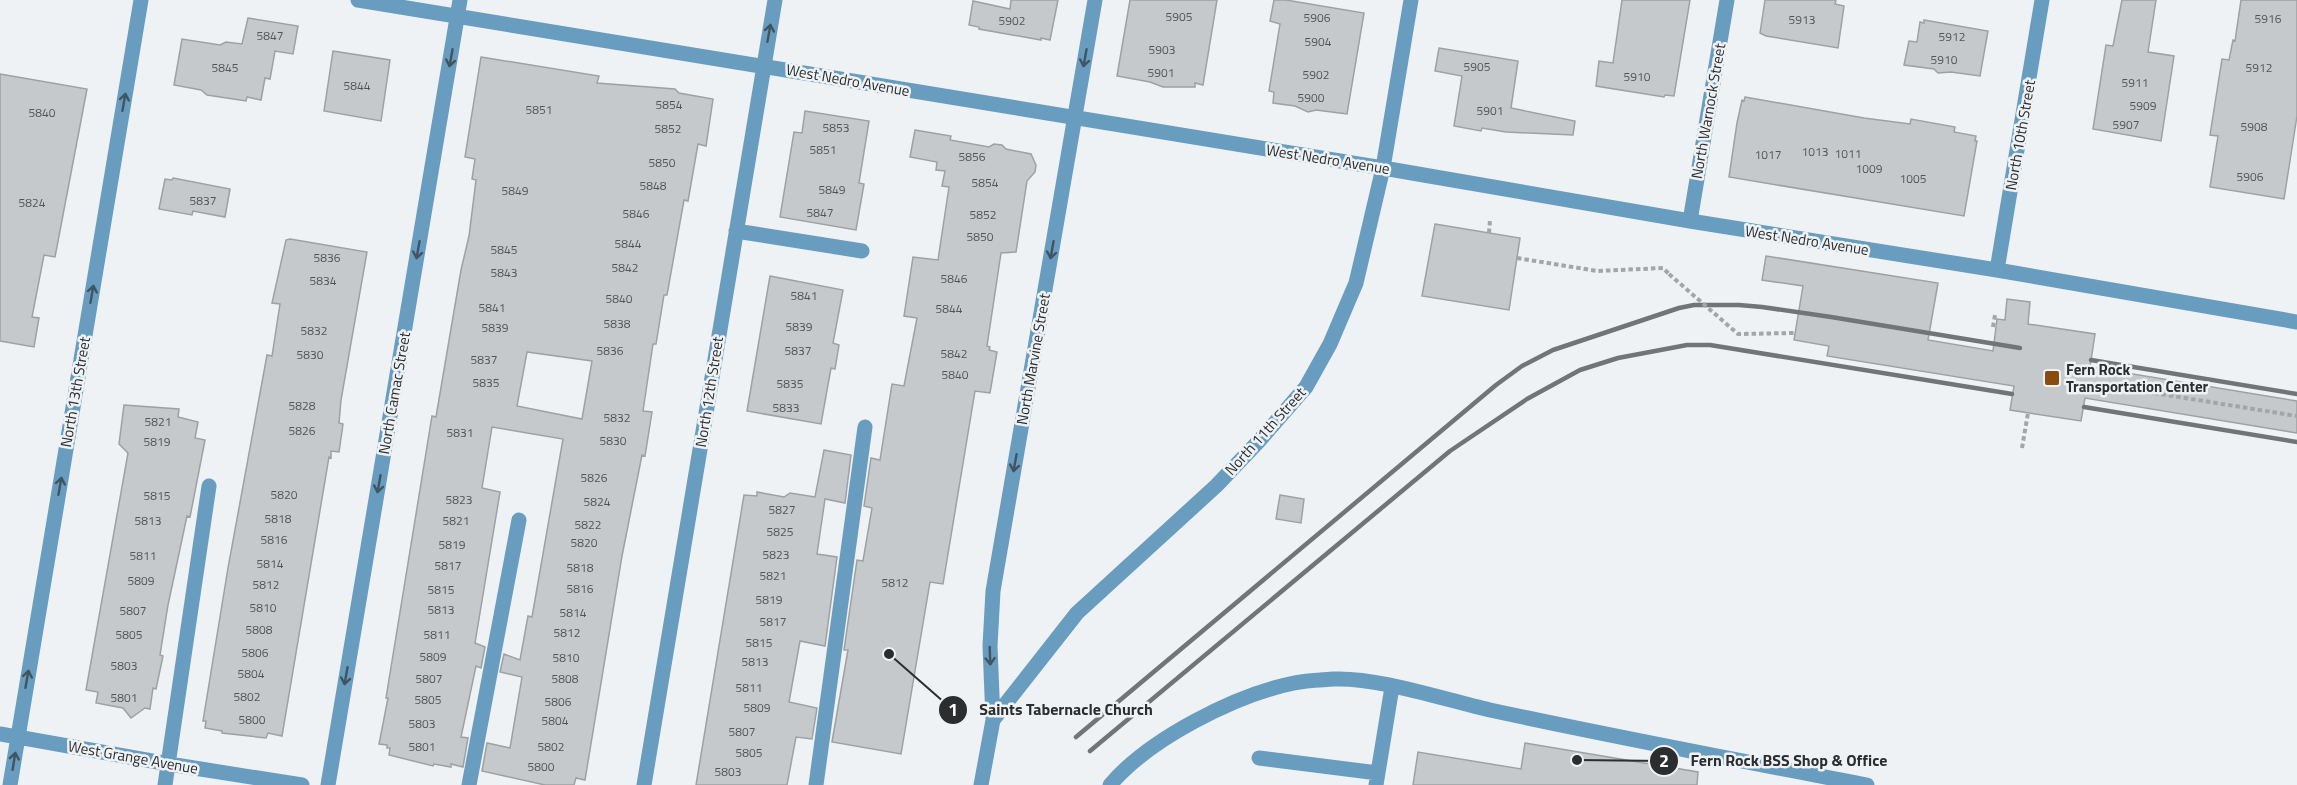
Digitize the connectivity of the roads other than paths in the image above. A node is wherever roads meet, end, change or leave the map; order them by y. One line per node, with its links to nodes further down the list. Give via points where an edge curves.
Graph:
1 (141, 0): 24 (street, North 13th Street, one-way to 1)
2 (358, 0): 9 (street, West Nedro Avenue)
3 (460, 0): 9 (street, North Camac Street)
4 (775, 0): 10 (street, North 12th Street, one-way to 4)
5 (1095, 0): 11 (street, North Marvine Street, one-way to 11)
6 (1411, 0): 12 (street, North 11th Street)
7 (1727, 0): 13 (street, North Warnock Street)
8 (2042, 0): 16 (street, North 10th Street)
9 (458, 16): 10 (street, West Nedro Avenue); 31 (street, North Camac Street, one-way to 31)
10 (764, 65): 11 (street, West Nedro Avenue); 14 (street, North 12th Street)
11 (1075, 118): 12 (street, West Nedro Avenue); 22 (street, North Marvine Street, one-way to 22, via 993,591)
12 (1383, 168): 13 (street, West Nedro Avenue); 22 (street, North 11th Street, via 1356,283 1306,387 1216,486 1077,613)
13 (1690, 221): 16 (street, West Nedro Avenue)
14 (736, 231): 15 (street); 33 (street, North 12th Street)
15 (862, 251)
16 (1997, 270): 17 (street, West Nedro Avenue)
17 (2297, 322)
18 (865, 427): 34 (street)
19 (209, 486): 26 (street)
20 (519, 520): 32 (street)
21 (1392, 687): 27 (street); 36 (street, via 1337,679 1296,682 1272,689 1207,716 1163,740); 37 (street)
22 (993, 720): 35 (street, North 11th Street)
23 (0, 734): 24 (street, West Grange Avenue)
24 (18, 736): 26 (street, West Grange Avenue); 28 (street, North 13th Street, one-way to 24)
25 (1259, 758): 27 (street)
26 (169, 764): 29 (street); 30 (street, West Grange Avenue)
27 (1377, 779)
28 (10, 785)
29 (165, 785)
30 (302, 785)
31 (328, 785)
32 (469, 785)
33 (644, 785)
34 (816, 785)
35 (981, 785)
36 (1110, 785)
37 (1867, 785)

